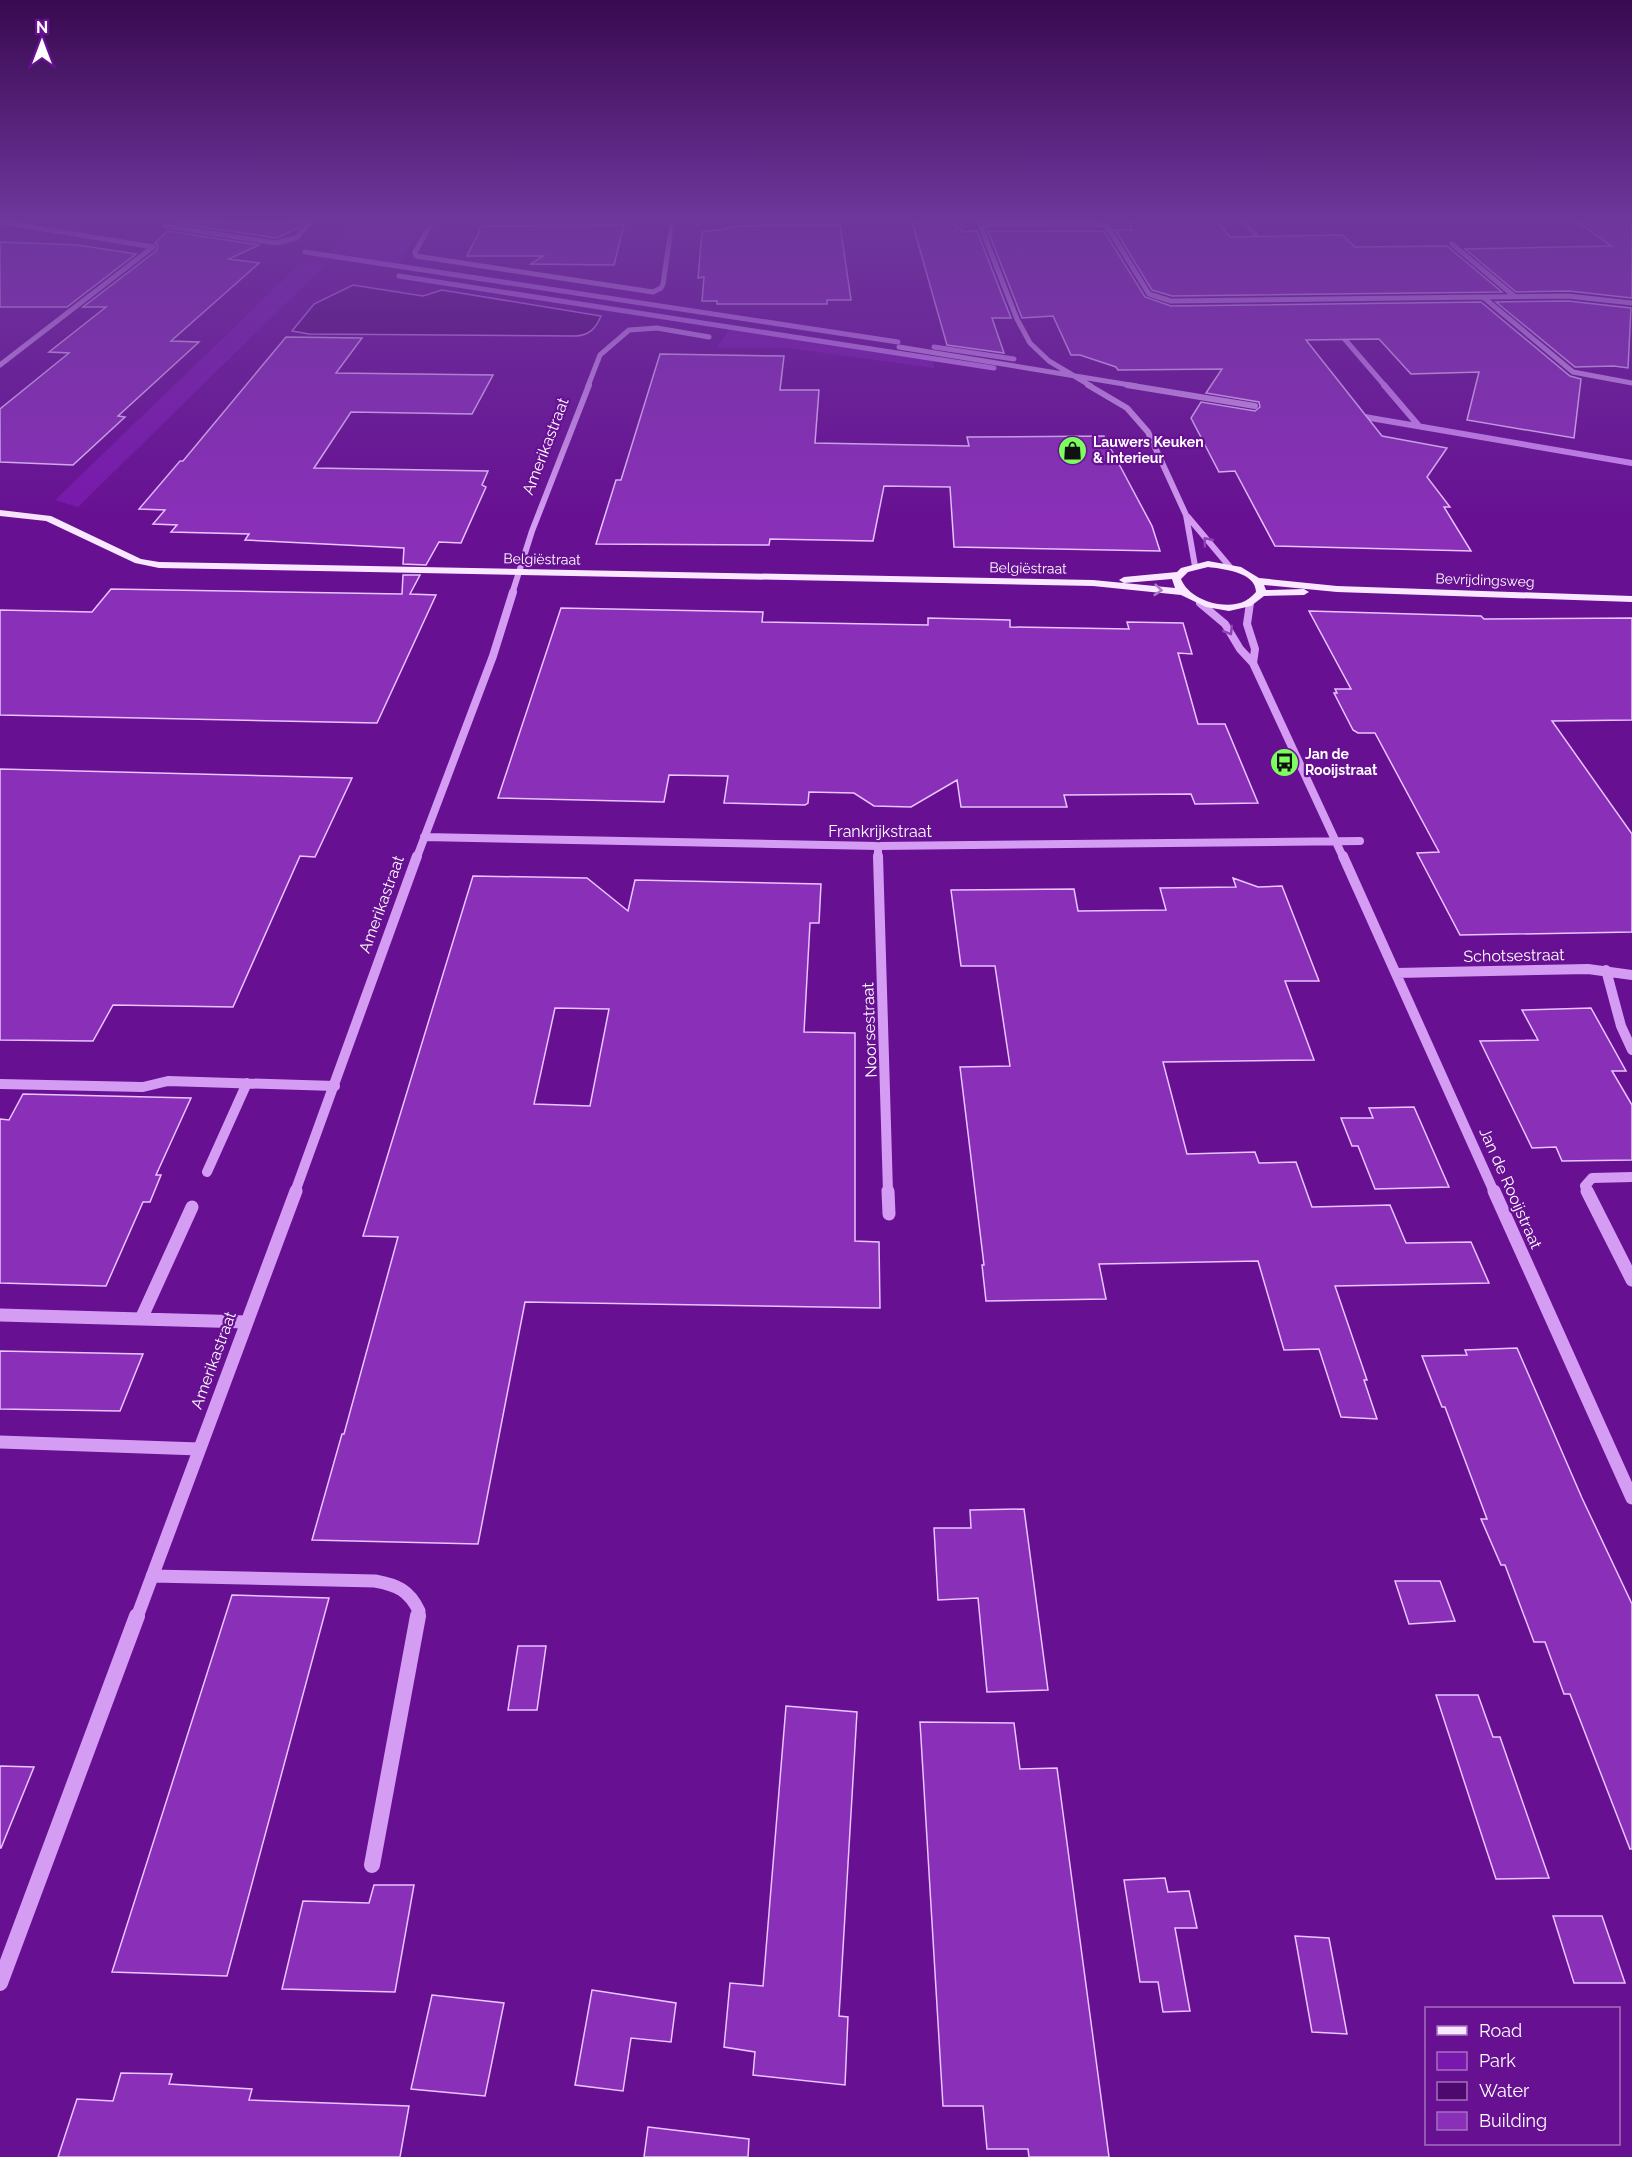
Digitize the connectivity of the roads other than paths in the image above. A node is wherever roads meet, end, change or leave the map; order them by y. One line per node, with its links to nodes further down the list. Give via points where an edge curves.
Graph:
1 (55, 323): 6 (street)
2 (1019, 323): 7 (street, via 1030,343)
3 (1513, 323): 8 (street, via 1573,372)
4 (710, 337): 14 (street, Amerikastraat, via 657,328 629,330 600,355)
5 (899, 347): 7 (street)
6 (0, 365)
7 (1071, 374): 9 (street); 11 (street, via 1127,408 1139,420)
8 (1632, 383)
9 (1255, 406)
10 (0, 513): 14 (main road, Belgiëstraat, via 48,518 138,561 159,565)
11 (1186, 515): 12 (street); 13 (street, one-way to 11)
12 (1195, 566): 13 (main road); 15 (main road)
13 (1230, 567): 16 (main road)
14 (519, 572): 17 (main road, Belgiëstraat); 25 (street, Amerikastraat, via 493,656)
15 (1178, 575): 17 (main road, Belgiëstraat); 19 (main road, via 1176,585)
16 (1257, 581): 18 (main road, Bevrijdingsweg); 20 (main road)
17 (1093, 583): 19 (main road, Belgiëstraat, one-way to 19)
18 (1337, 589): 20 (main road, Bevrijdingsweg); 21 (main road, Bevrijdingsweg)
19 (1180, 592): 22 (main road)
20 (1261, 593): 23 (main road)
21 (1632, 599)
22 (1200, 603): 23 (main road, via 1227,607); 24 (street, Jan de Rooijstraat, one-way to 24, via 1225,624)
23 (1250, 603): 24 (street, Jan de Rooijstraat, via 1247,624 1255,649)
24 (1253, 663): 27 (street, Jan de Rooijstraat)
25 (424, 837): 28 (street, Frankrijkstraat); 35 (street, Amerikastraat)
26 (1360, 841): 27 (street, Frankrijkstraat)
27 (1337, 843): 28 (street, Frankrijkstraat); 30 (street, Jan de Rooijstraat)
28 (878, 846): 39 (street, Noorsestraat)
29 (1606, 970): 30 (street, Schotsestraat); 31 (street, Schotsestraat); 32 (street, via 1621,1026)
30 (1396, 973): 46 (street, Jan de Rooijstraat)
31 (1632, 975)
32 (1632, 1050)
33 (247, 1083): 34 (street, via 168,1081 143,1088); 35 (street); 36 (street)
34 (0, 1084)
35 (335, 1086): 43 (street, Amerikastraat)
36 (207, 1172)
37 (1632, 1177): 40 (street, via 1592,1178 1585,1186)
38 (192, 1207): 42 (street)
39 (889, 1214)
40 (1632, 1280)
41 (0, 1315): 42 (street)
42 (141, 1319): 43 (street)
43 (247, 1322): 45 (street, Amerikastraat)
44 (0, 1442): 45 (street)
45 (199, 1449): 47 (street, Amerikastraat)
46 (1632, 1498)
47 (152, 1576): 48 (street, via 375,1581 396,1584 411,1593 419,1611); 49 (street, Amerikastraat)
48 (372, 1865)
49 (0, 1983)

